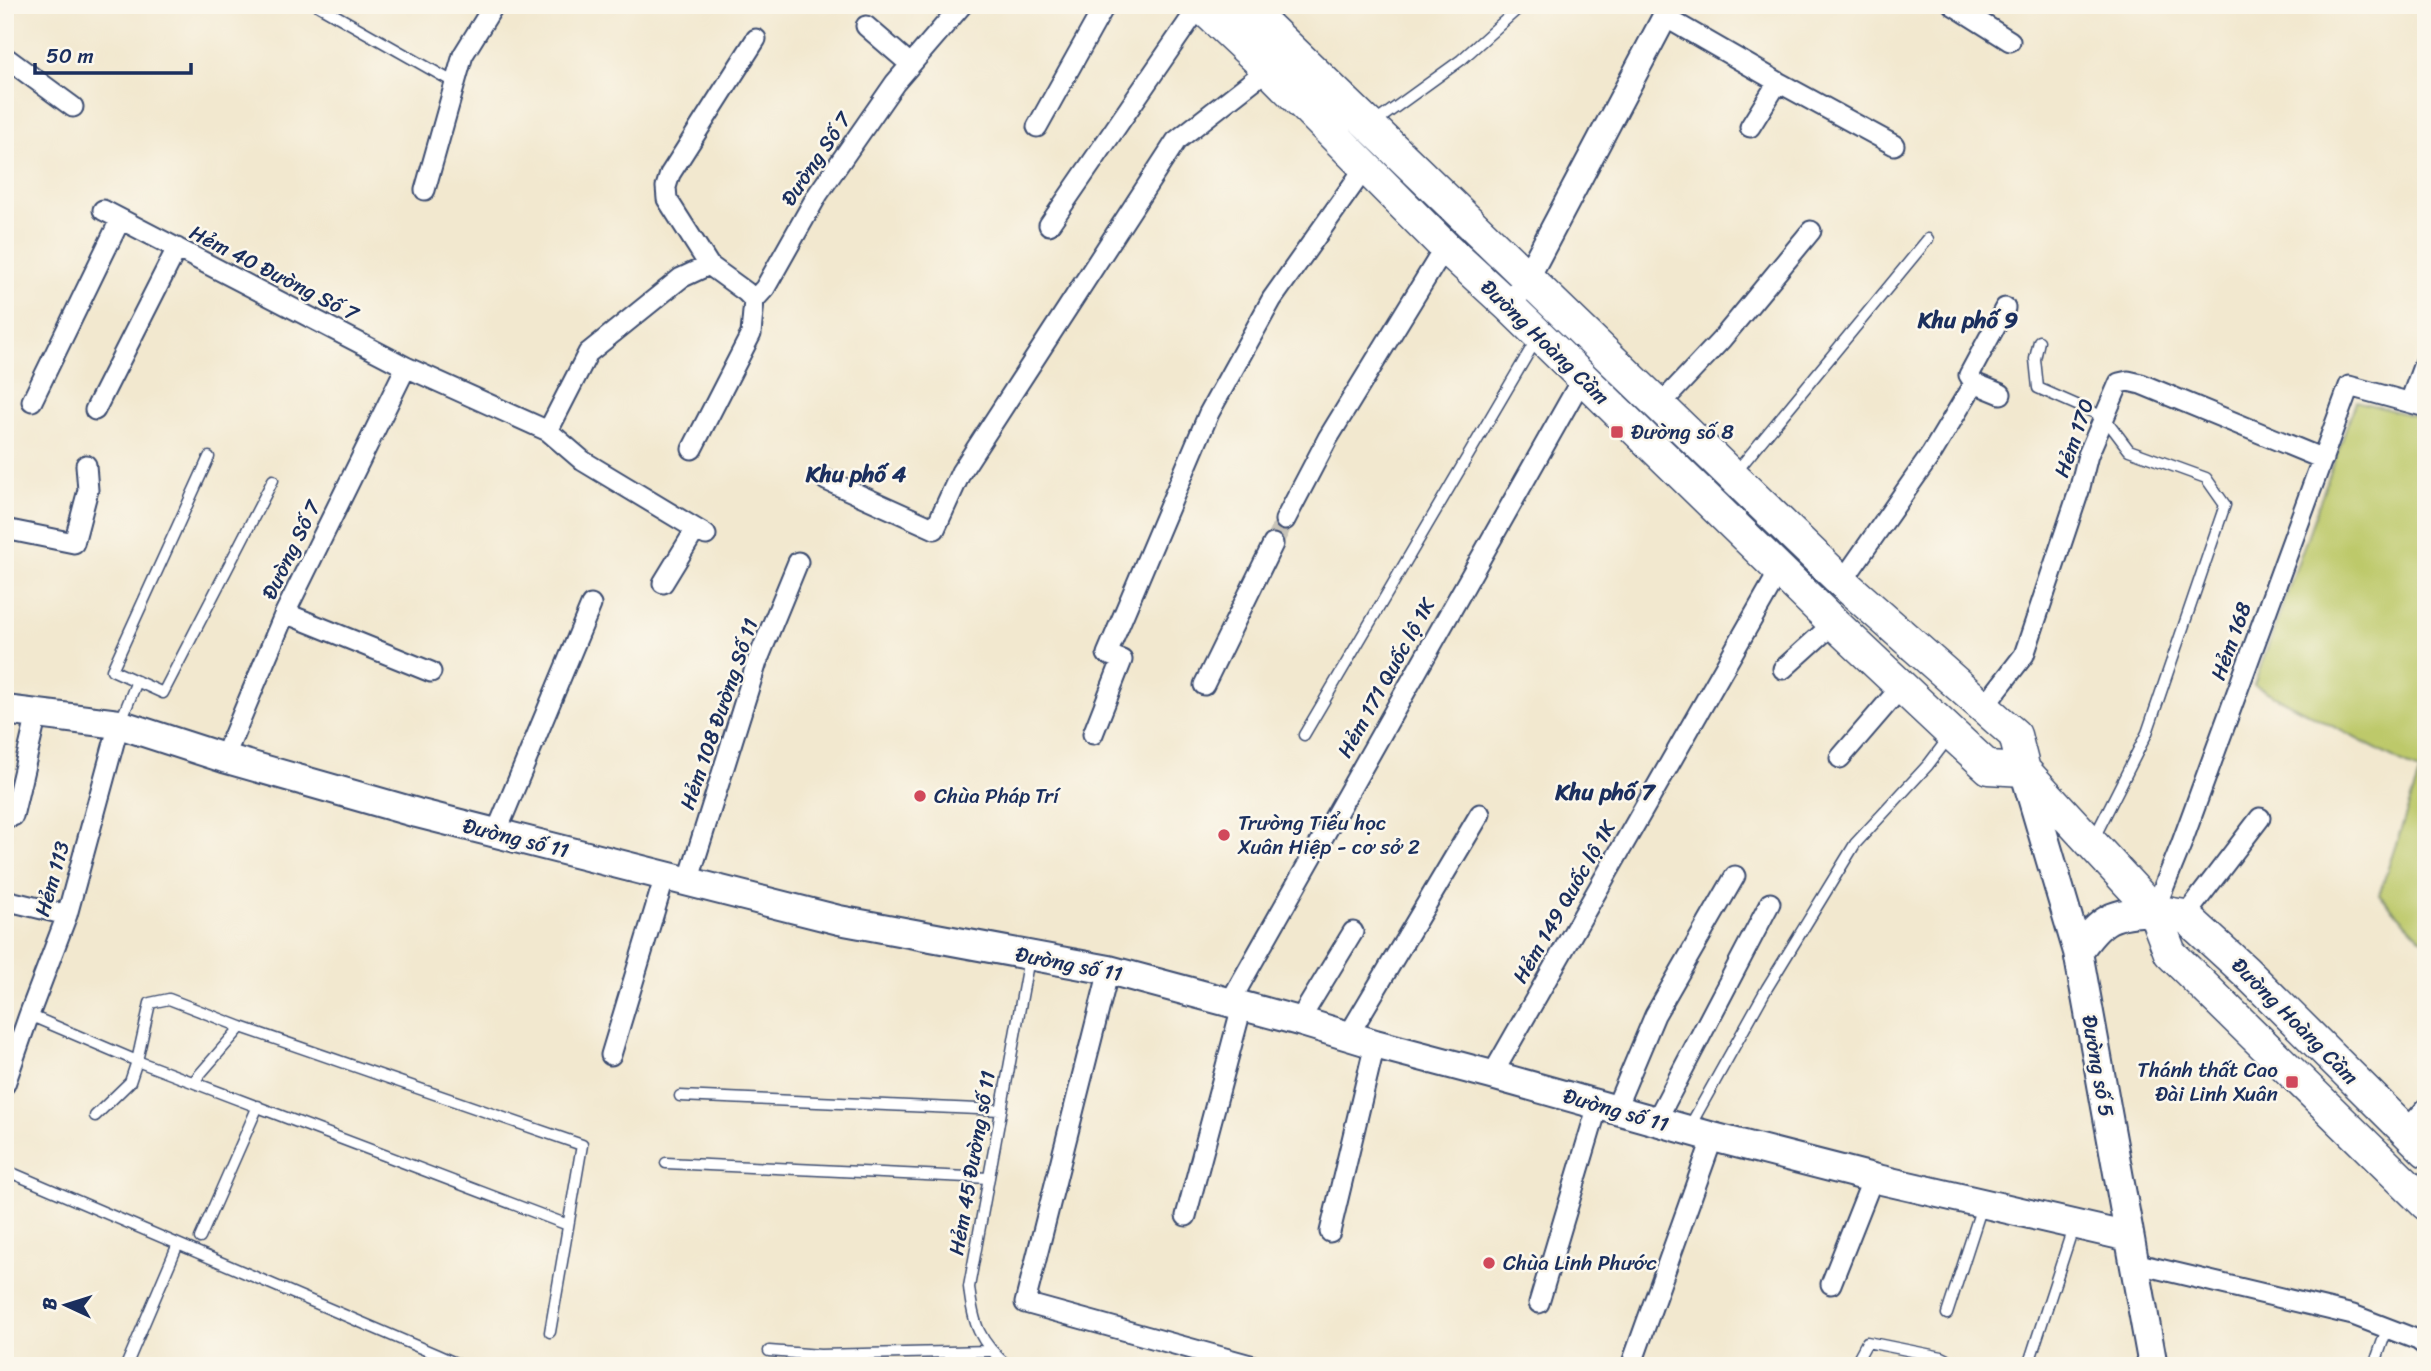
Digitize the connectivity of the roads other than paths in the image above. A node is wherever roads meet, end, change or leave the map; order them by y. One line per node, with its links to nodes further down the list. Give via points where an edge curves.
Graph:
1 (494, 5): 17 (street, via 463,55)
2 (962, 5): 14 (street, Đường Số 7)
3 (1105, 5): 20 (street)
4 (1200, 5): 15 (main road, Đường Hoàng Cầm); 27 (street)
5 (1245, 5): 19 (main road, Đường Hoàng Cầm)
6 (1522, 5): 19 (lane, via 1461,60)
7 (1953, 5): 12 (street)
8 (319, 6): 17 (lane)
9 (1668, 11): 16 (street); 33 (street)
10 (866, 26): 14 (street)
11 (757, 40): 32 (street, via 666,187 667,199)
12 (2011, 41)
13 (5, 57): 18 (street)
14 (911, 64): 34 (street, Đường Số 7, via 818,194)
15 (1268, 69): 23 (main road, Đường Hoàng Cầm); 56 (street, via 1176,141 961,472 935,529)
16 (1778, 82): 21 (street); 22 (street)
17 (455, 83): 24 (street)
18 (73, 107)
19 (1371, 125): 33 (main road, Đường Hoàng Cầm)
20 (1037, 127)
21 (1750, 127)
22 (1894, 145)
23 (1364, 169): 30 (main road, Đường Hoàng Cầm); 77 (street, via 1272,299 1209,413 1107,654 1122,660)
24 (425, 190)
25 (103, 210): 26 (street, Hẻm 40 Đường Số 7)
26 (120, 220): 31 (street, Hẻm 40 Đường Số 7); 44 (street)
27 (1049, 225)
28 (1811, 231): 45 (street)
29 (1928, 239): 54 (lane)
30 (1445, 247): 35 (main road, Đường Hoàng Cầm); 57 (street, via 1328,438)
31 (177, 248): 40 (street, Hẻm 40 Đường Số 7); 47 (street)
32 (709, 265): 34 (street); 49 (street, via 681,278 588,354)
33 (1528, 278): 35 (street); 45 (main road, Đường Hoàng Cầm)
34 (754, 300): 50 (street, via 751,334)
35 (1510, 307): 37 (main road, Đường Hoàng Cầm)
36 (2005, 308): 42 (street, via 1969,375)
37 (1538, 336): 41 (main road, Đường Hoàng Cầm); 78 (lane)
38 (2039, 341): 48 (lane, via 2035,359 2038,388)
39 (2426, 358): 46 (street)
40 (406, 367): 49 (street, Hẻm 40 Đường Số 7); 65 (street, Đường Số 7)
41 (1583, 377): 61 (main road, Đường Hoàng Cầm); 98 (street, Hẻm 171 Quốc lộ 1K)
42 (1975, 383): 43 (street); 62 (street)
43 (2001, 394)
44 (32, 401)
45 (1660, 405): 54 (main road, Đường Hoàng Cầm)
46 (2418, 405): 52 (street, Hẻm 168, via 2349,386)
47 (95, 410)
48 (2104, 417): 52 (street, Hẻm 170, via 2119,383 2128,381); 72 (street, Hẻm 170, via 2024,655); 86 (lane, via 2129,450 2206,478 2224,505 2147,733)
49 (548, 431): 63 (street, Hẻm 40 Đường Số 7, via 583,461 701,532)
50 (692, 449)
51 (209, 457): 69 (lane, via 113,670)
52 (2323, 459): 91 (street, Hẻm 168)
53 (86, 465): 58 (street, via 88,490 74,542)
54 (1733, 475): 62 (main road, Đường Hoàng Cầm)
55 (273, 480): 69 (lane, via 163,693)
56 (826, 480)
57 (1285, 520)
58 (5, 528)
59 (1273, 544): 70 (street)
60 (799, 562): 88 (street, Hẻm 108 Đường Số 11)
61 (1780, 570): 66 (main road, Đường Hoàng Cầm); 106 (street, Hẻm 149 Quốc lộ 1K)
62 (1842, 582): 72 (main road, Đường Hoàng Cầm)
63 (663, 583)
64 (591, 606): 85 (street)
65 (285, 613): 68 (street); 79 (street, Đường Số 7)
66 (1834, 623): 67 (street); 71 (main road, Đường Hoàng Cầm)
67 (1783, 669)
68 (431, 672)
69 (137, 681): 75 (lane)
70 (1204, 685)
71 (1902, 686): 76 (main road, Đường Hoàng Cầm); 80 (street)
72 (1984, 707): 81 (main road, Đường Hoàng Cầm, via 2015,736)
73 (5, 710): 74 (main road, Đường số 11)
74 (37, 714): 75 (main road, Đường số 11); 83 (street)
75 (119, 724): 79 (main road, Đường số 11); 92 (street, Hẻm 113)
76 (1951, 733): 81 (main road, Đường Hoàng Cầm, via 1989,768); 116 (lane, via 1928,765 1855,844 1767,988)
77 (1093, 734)
78 (1304, 735)
79 (224, 758): 85 (main road, Đường số 11)
80 (1840, 758)
81 (2024, 770): 86 (main road, Đường Hoàng Cầm); 95 (main road, Đường số 5)
82 (1480, 814): 102 (street)
83 (13, 817)
84 (2260, 818): 93 (street)
85 (496, 833): 88 (main road, Đường số 11)
86 (2091, 843): 91 (main road, Đường Hoàng Cầm)
87 (1735, 876): 111 (street)
88 (676, 879): 96 (main road, Đường số 11, via 839,920); 104 (street, Hẻm 108 Đường Số 11)
89 (5, 900): 92 (street)
90 (1770, 904): 114 (street)
91 (2154, 911): 93 (main road); 95 (main road, via 2109,918); 122 (main road, Đường Hoàng Cầm, via 2170,953)
92 (67, 915): 99 (street, Hẻm 113)
93 (2185, 916): 115 (main road, Đường Hoàng Cầm)
94 (1353, 932): 100 (street)
95 (2078, 952): 129 (main road, Đường số 5)
96 (1030, 955): 97 (main road, Đường số 11); 112 (lane, Hẻm 45 Đường số 11)
97 (1109, 970): 98 (main road, Đường số 11); 143 (street, via 1025,1303)
98 (1236, 1004): 100 (main road, Đường số 11); 123 (street, Hẻm 171 Quốc lộ 1K)
99 (29, 1015): 105 (lane); 108 (street, Hẻm 113)
100 (1300, 1021): 102 (main road, Đường số 11)
101 (240, 1027): 105 (lane, via 169,999 150,1003); 107 (lane); 125 (lane, via 582,1145)
102 (1348, 1036): 103 (main road, Đường số 11)
103 (1375, 1044): 106 (main road, Đường số 11); 126 (street)
104 (611, 1055)
105 (137, 1060): 107 (lane); 113 (lane, via 130,1082)
106 (1492, 1074): 111 (main road, Đường số 11)
107 (194, 1081): 110 (lane)
108 (5, 1084)
109 (680, 1097): 112 (lane)
110 (258, 1106): 125 (lane); 127 (lane)
111 (1606, 1108): 114 (main road, Đường số 11); 131 (street)
112 (1001, 1110): 119 (lane, Hẻm 45 Đường số 11)
113 (95, 1116)
114 (1656, 1121): 116 (main road, Đường số 11)
115 (2419, 1130)
116 (1701, 1133): 120 (main road, Đường số 11); 144 (street)
117 (666, 1163): 119 (lane)
118 (5, 1170): 128 (lane)
119 (989, 1178): 137 (lane, Hẻm 45 Đường số 11, via 969,1287 972,1310)
120 (1873, 1178): 121 (main road, Đường số 11); 130 (street)
121 (1983, 1202): 124 (main road, Đường số 11); 132 (lane)
122 (2426, 1204)
123 (1186, 1216)
124 (2074, 1224): 129 (main road, Đường số 11); 147 (lane)
125 (568, 1226): 134 (lane)
126 (1330, 1232)
127 (200, 1238)
128 (178, 1244): 138 (lane); 139 (lane)
129 (2131, 1250): 133 (street); 148 (main road, Đường số 5)
130 (1831, 1284)
131 (1539, 1303)
132 (1947, 1314)
133 (2387, 1329): 135 (street); 149 (lane)
134 (550, 1332)
135 (2426, 1346)
136 (769, 1351): 137 (lane, via 820,1355)
137 (990, 1351): 142 (lane, Hẻm 45 Đường số 11)
138 (435, 1354): 140 (lane); 141 (lane)
139 (126, 1366)
140 (430, 1366)
141 (462, 1366)
142 (1008, 1366)
143 (1254, 1366)
144 (1631, 1366)
145 (1854, 1366): 146 (lane, via 1867,1342 1942,1357)
146 (1960, 1366)
147 (2028, 1366)
148 (2153, 1366)
149 (2374, 1366)

